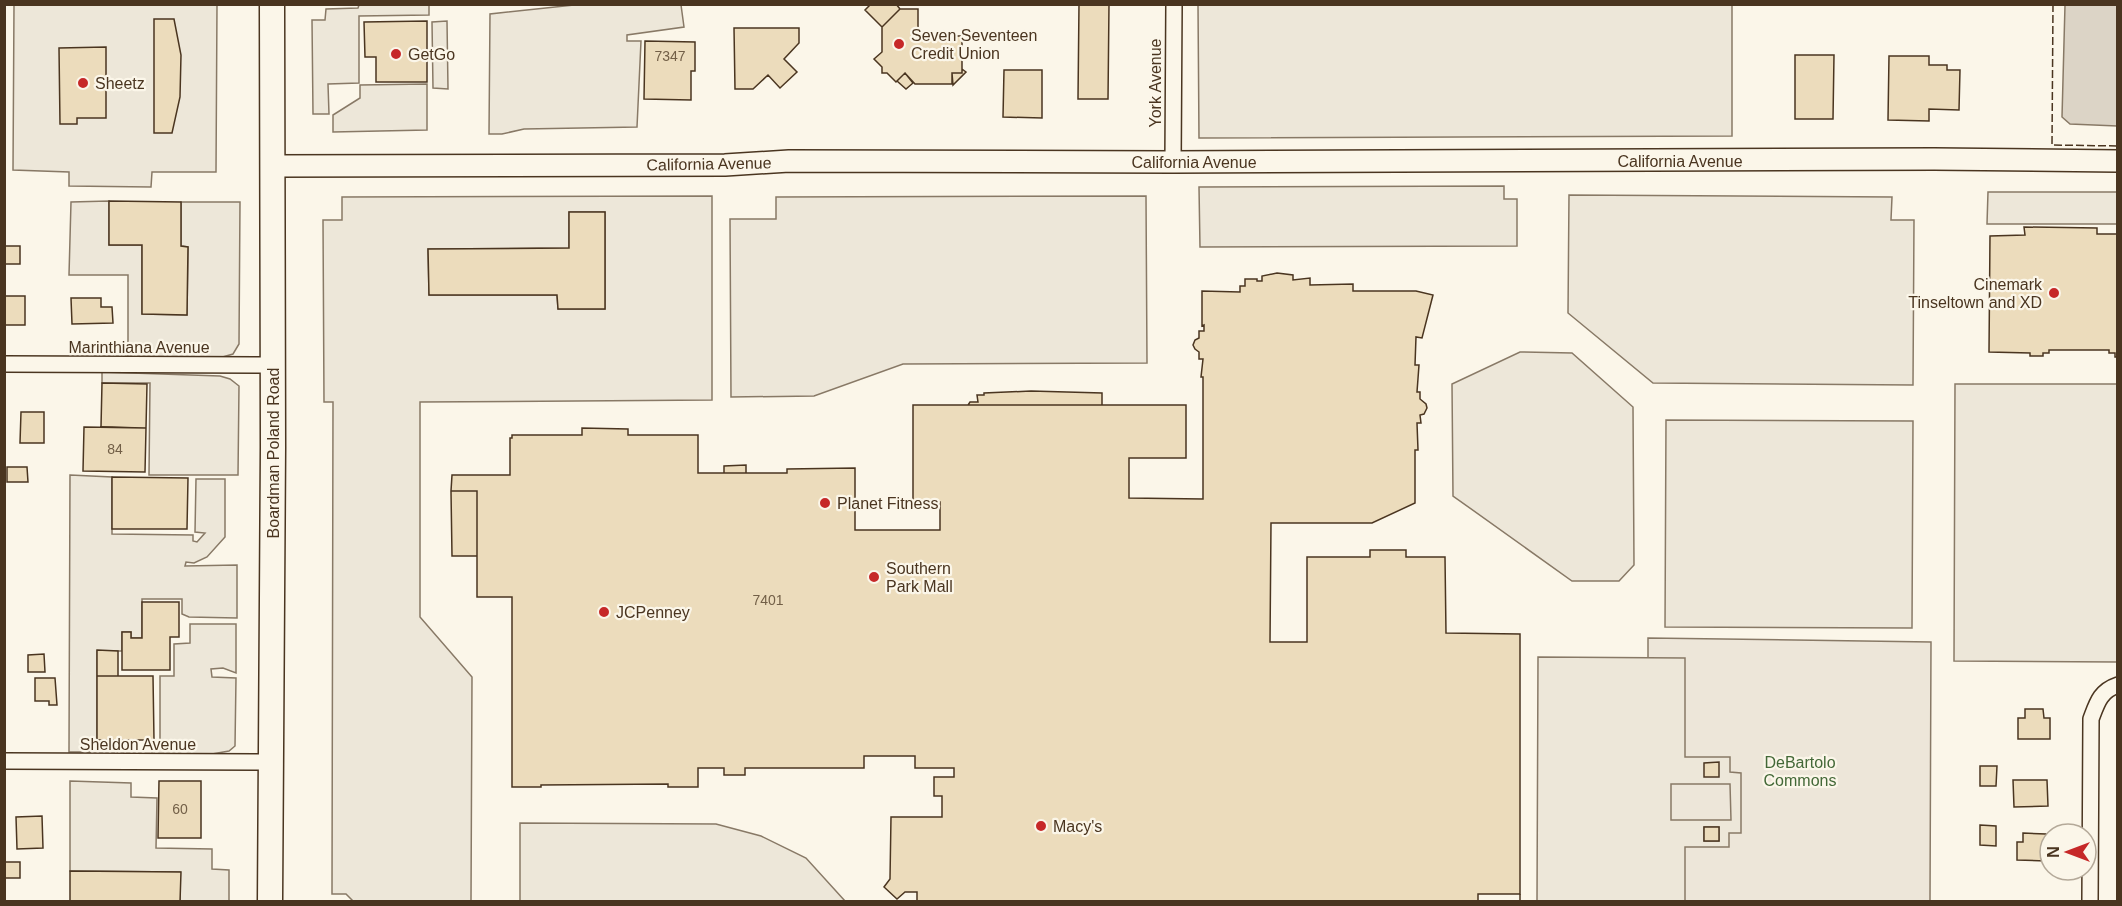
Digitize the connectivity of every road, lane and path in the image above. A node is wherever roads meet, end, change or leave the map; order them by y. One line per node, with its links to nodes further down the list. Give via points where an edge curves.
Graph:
1 (272, 4): 5 (main road, Boardman Poland Road)
2 (1174, 4): 4 (street, York Avenue)
3 (2118, 161): 4 (street, California Avenue)
4 (1173, 162): 5 (street, California Avenue)
5 (272, 166): 7 (main road, Boardman Poland Road)
6 (4, 364): 7 (street, Marinthiana Avenue)
7 (273, 365): 10 (main road, Boardman Poland Road)
8 (2118, 685): 12 (street, via 2109,687 2098,700 2091,729)
9 (4, 761): 10 (street, Sheldon Avenue)
10 (272, 762): 11 (main road, Boardman Poland Road)
11 (270, 902)
12 (2091, 902)

